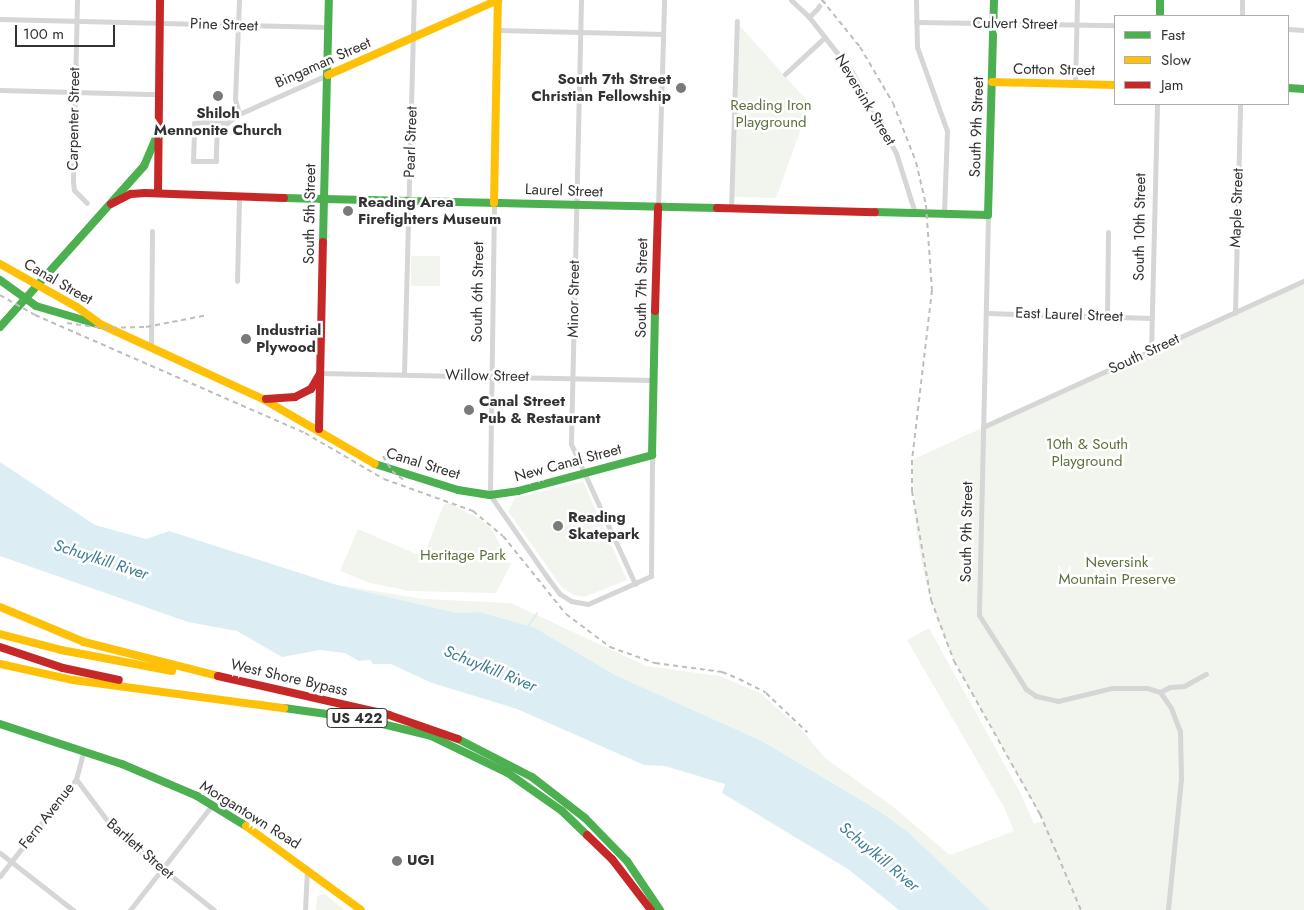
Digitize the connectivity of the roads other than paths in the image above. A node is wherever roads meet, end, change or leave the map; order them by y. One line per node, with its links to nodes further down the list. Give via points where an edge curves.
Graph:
1 (77, 0): 20 (street, Carpenter Street)
2 (160, 0): 23 (main road)
3 (239, 0): 26 (street)
4 (328, 0): 28 (main road, South 5th Street)
5 (414, 0): 35 (street, Pearl Street)
6 (498, 0): 30 (main road, South 6th Street); 35 (main road, Bingaman Street)
7 (581, 0): 32 (street, Minor Street)
8 (664, 0): 33 (street, South 7th Street)
9 (791, 0): 18 (street, Neversink Street)
10 (916, 0): 22 (street)
11 (994, 0): 24 (main road, South 9th Street)
12 (1077, 0): 25 (street)
13 (1160, 0): 16 (main road)
14 (1242, 0): 17 (street)
15 (818, 8): 18 (street)
16 (1160, 15)
17 (1242, 15)
18 (809, 17): 34 (street, Neversink Street)
19 (0, 19): 20 (street, Pine Street)
20 (76, 21): 23 (street, Pine Street); 44 (street, Carpenter Street)
21 (737, 21): 60 (street)
22 (916, 22): 24 (street, Culvert Street); 62 (street, via 917,47 947,131)
23 (159, 23): 26 (street, Pine Street); 45 (main road)
24 (993, 24): 25 (street, Culvert Street); 38 (main road, South 9th Street)
25 (1076, 24): 27 (street, Culvert Street); 39 (street)
26 (238, 25): 28 (street, Pine Street); 48 (street, via 235,99)
27 (1114, 25)
28 (328, 28): 37 (main road, South 5th Street)
29 (1289, 29): 31 (street)
30 (497, 30): 32 (street); 56 (main road, South 6th Street)
31 (1304, 30)
32 (580, 32): 33 (street); 58 (street, Minor Street)
33 (663, 34): 59 (street, South 7th Street)
34 (825, 37): 36 (street); 61 (street, Neversink Street, via 852,72 896,153)
35 (414, 38): 37 (main road, Bingaman Street); 54 (street, Pearl Street)
36 (785, 74)
37 (328, 75): 48 (street, Bingaman Street); 53 (main road, South 5th Street)
38 (992, 82): 39 (main road, Cotton Street); 63 (main road, South 9th Street)
39 (1075, 84): 40 (main road, Cotton Street)
40 (1114, 85)
41 (1289, 88): 42 (main road)
42 (1304, 89)
43 (0, 90): 44 (street)
44 (74, 92): 45 (street); 55 (street, Carpenter Street, via 73,182 74,190)
45 (158, 94): 50 (main road)
46 (1157, 105): 73 (street, South 10th Street)
47 (1240, 105): 71 (street, Maple Street)
48 (239, 114): 49 (street, Bingaman Street, via 227,123)
49 (217, 123): 49 (street, Bingaman Street, via 216,161 194,161 194,123)
50 (157, 135): 51 (main road); 57 (main road, via 148,161)
51 (158, 193): 52 (main road, Laurel Street); 57 (main road, Laurel Street, via 131,194)
52 (239, 198): 53 (main road, Laurel Street); 68 (street)
53 (324, 199): 54 (main road, Laurel Street); 78 (main road, South 5th Street)
54 (408, 201): 56 (main road, Laurel Street); 79 (street, Pearl Street)
55 (87, 203)
56 (494, 203): 58 (main road, Laurel Street); 80 (street, South 6th Street)
57 (110, 205): 75 (main road)
58 (576, 205): 59 (main road, Laurel Street); 81 (street, Minor Street)
59 (658, 207): 60 (main road, Laurel Street); 82 (main road, South 7th Street)
60 (731, 209): 61 (main road, Laurel Street)
61 (915, 213): 62 (main road, Laurel Street)
62 (944, 214): 63 (main road, Laurel Street)
63 (988, 215): 70 (street, South 9th Street)
64 (152, 231): 76 (street)
65 (1108, 232): 72 (street)
66 (0, 264): 74 (main road, Canal Street, via 77,307)
67 (0, 280): 74 (main road, Canal Street, via 36,306)
68 (237, 281)
69 (1304, 281): 71 (street, South Street)
70 (986, 313): 72 (street, East Laurel Street); 84 (street, South 9th Street)
71 (1235, 313): 77 (street, South Street)
72 (1107, 316): 73 (street, East Laurel Street)
73 (1152, 318): 77 (street, South 10th Street)
74 (102, 325): 76 (main road, Canal Street)
75 (0, 327)
76 (151, 346): 83 (main road, Canal Street)
77 (1151, 351): 84 (street, South Street)
78 (320, 374): 79 (street, Willow Street); 83 (main road, via 311,389 295,397); 85 (main road, South 5th Street)
79 (404, 374): 80 (street, Willow Street)
80 (490, 376): 81 (street, Willow Street); 88 (street, South 6th Street)
81 (572, 378): 82 (street, Willow Street); 87 (street, Minor Street, via 571,444)
82 (654, 380): 86 (main road, South 7th Street)
83 (263, 399): 85 (main road, Canal Street)
84 (984, 427): 96 (street, South 9th Street, via 979,615 1026,689 1042,698 1058,701 1112,688 1139,687)
85 (319, 429): 88 (main road, Canal Street, via 392,472)
86 (652, 455): 87 (main road, New Canal Street); 89 (street, South 7th Street, via 651,576)
87 (584, 473): 88 (main road, New Canal Street); 89 (street, Minor Street)
88 (490, 495): 89 (street, via 547,577 560,594 571,601 588,604)
89 (635, 584)
90 (0, 608): 95 (main road, West Shore Bypass / US 422, via 84,642)
91 (0, 634): 95 (main road, via 80,654)
92 (0, 647): 97 (main road, via 89,674)
93 (0, 664): 97 (main road, West Shore Bypass / US 422, via 73,680)
94 (1206, 674): 96 (street, via 1184,686)
95 (252, 684): 113 (main road, West Shore Bypass / US 422, via 389,715 437,730 510,763 559,797 597,830 637,874)
96 (1160, 692): 114 (street, via 1171,708 1181,747 1179,806)
97 (242, 703): 112 (main road, West Shore Bypass / US 422, via 398,726 480,757 527,784 584,830 623,871)
98 (0, 724): 99 (main road, Morgantown Road)
99 (83, 752): 100 (street, Fern Avenue); 101 (main road, Morgantown Road, via 161,779)
100 (76, 779): 103 (street, Fern Avenue); 105 (street, Bartlett Street, via 115,831)
101 (212, 805): 104 (main road, Morgantown Road); 105 (street)
102 (0, 853): 103 (street)
103 (12, 862): 106 (street, Fern Avenue); 107 (street)
104 (307, 868): 110 (street); 111 (main road, Morgantown Road)
105 (162, 870): 108 (street); 109 (street, Bartlett Street)
106 (0, 876)
107 (73, 910)
108 (130, 910)
109 (214, 910)
110 (305, 910)
111 (361, 910)
112 (651, 910)
113 (660, 910)
114 (1168, 910)

